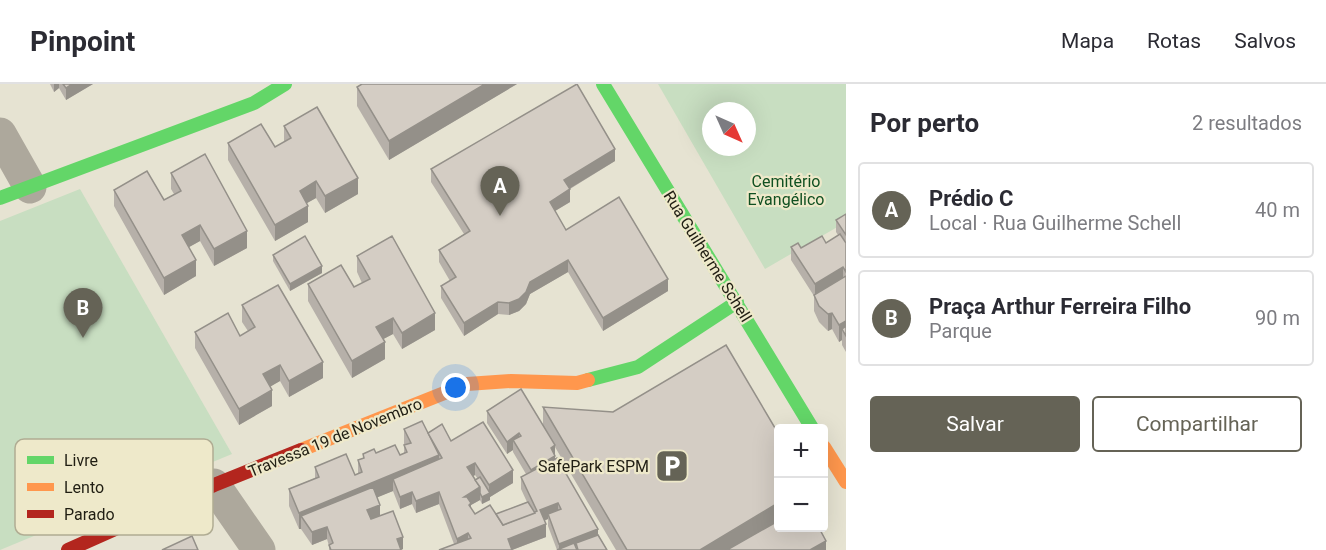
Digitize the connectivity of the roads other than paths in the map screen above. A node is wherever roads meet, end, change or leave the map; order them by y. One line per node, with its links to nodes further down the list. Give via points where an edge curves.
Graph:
1 (285, 84): 4 (street, via 254,103)
2 (603, 84): 6 (street, Rua Guilherme Schell)
3 (0, 134): 4 (street)
4 (30, 187): 5 (street)
5 (0, 198)
6 (737, 302): 7 (street, Rua Guilherme Schell); 10 (street, Travessa 19 de Novembro, via 638,367 577,383 467,384)
7 (809, 424)
8 (828, 453): 9 (street)
9 (846, 482)
10 (214, 485): 13 (street)
11 (102, 535): 12 (street, Travessa 19 de Novembro)
12 (68, 550)
13 (259, 550)

